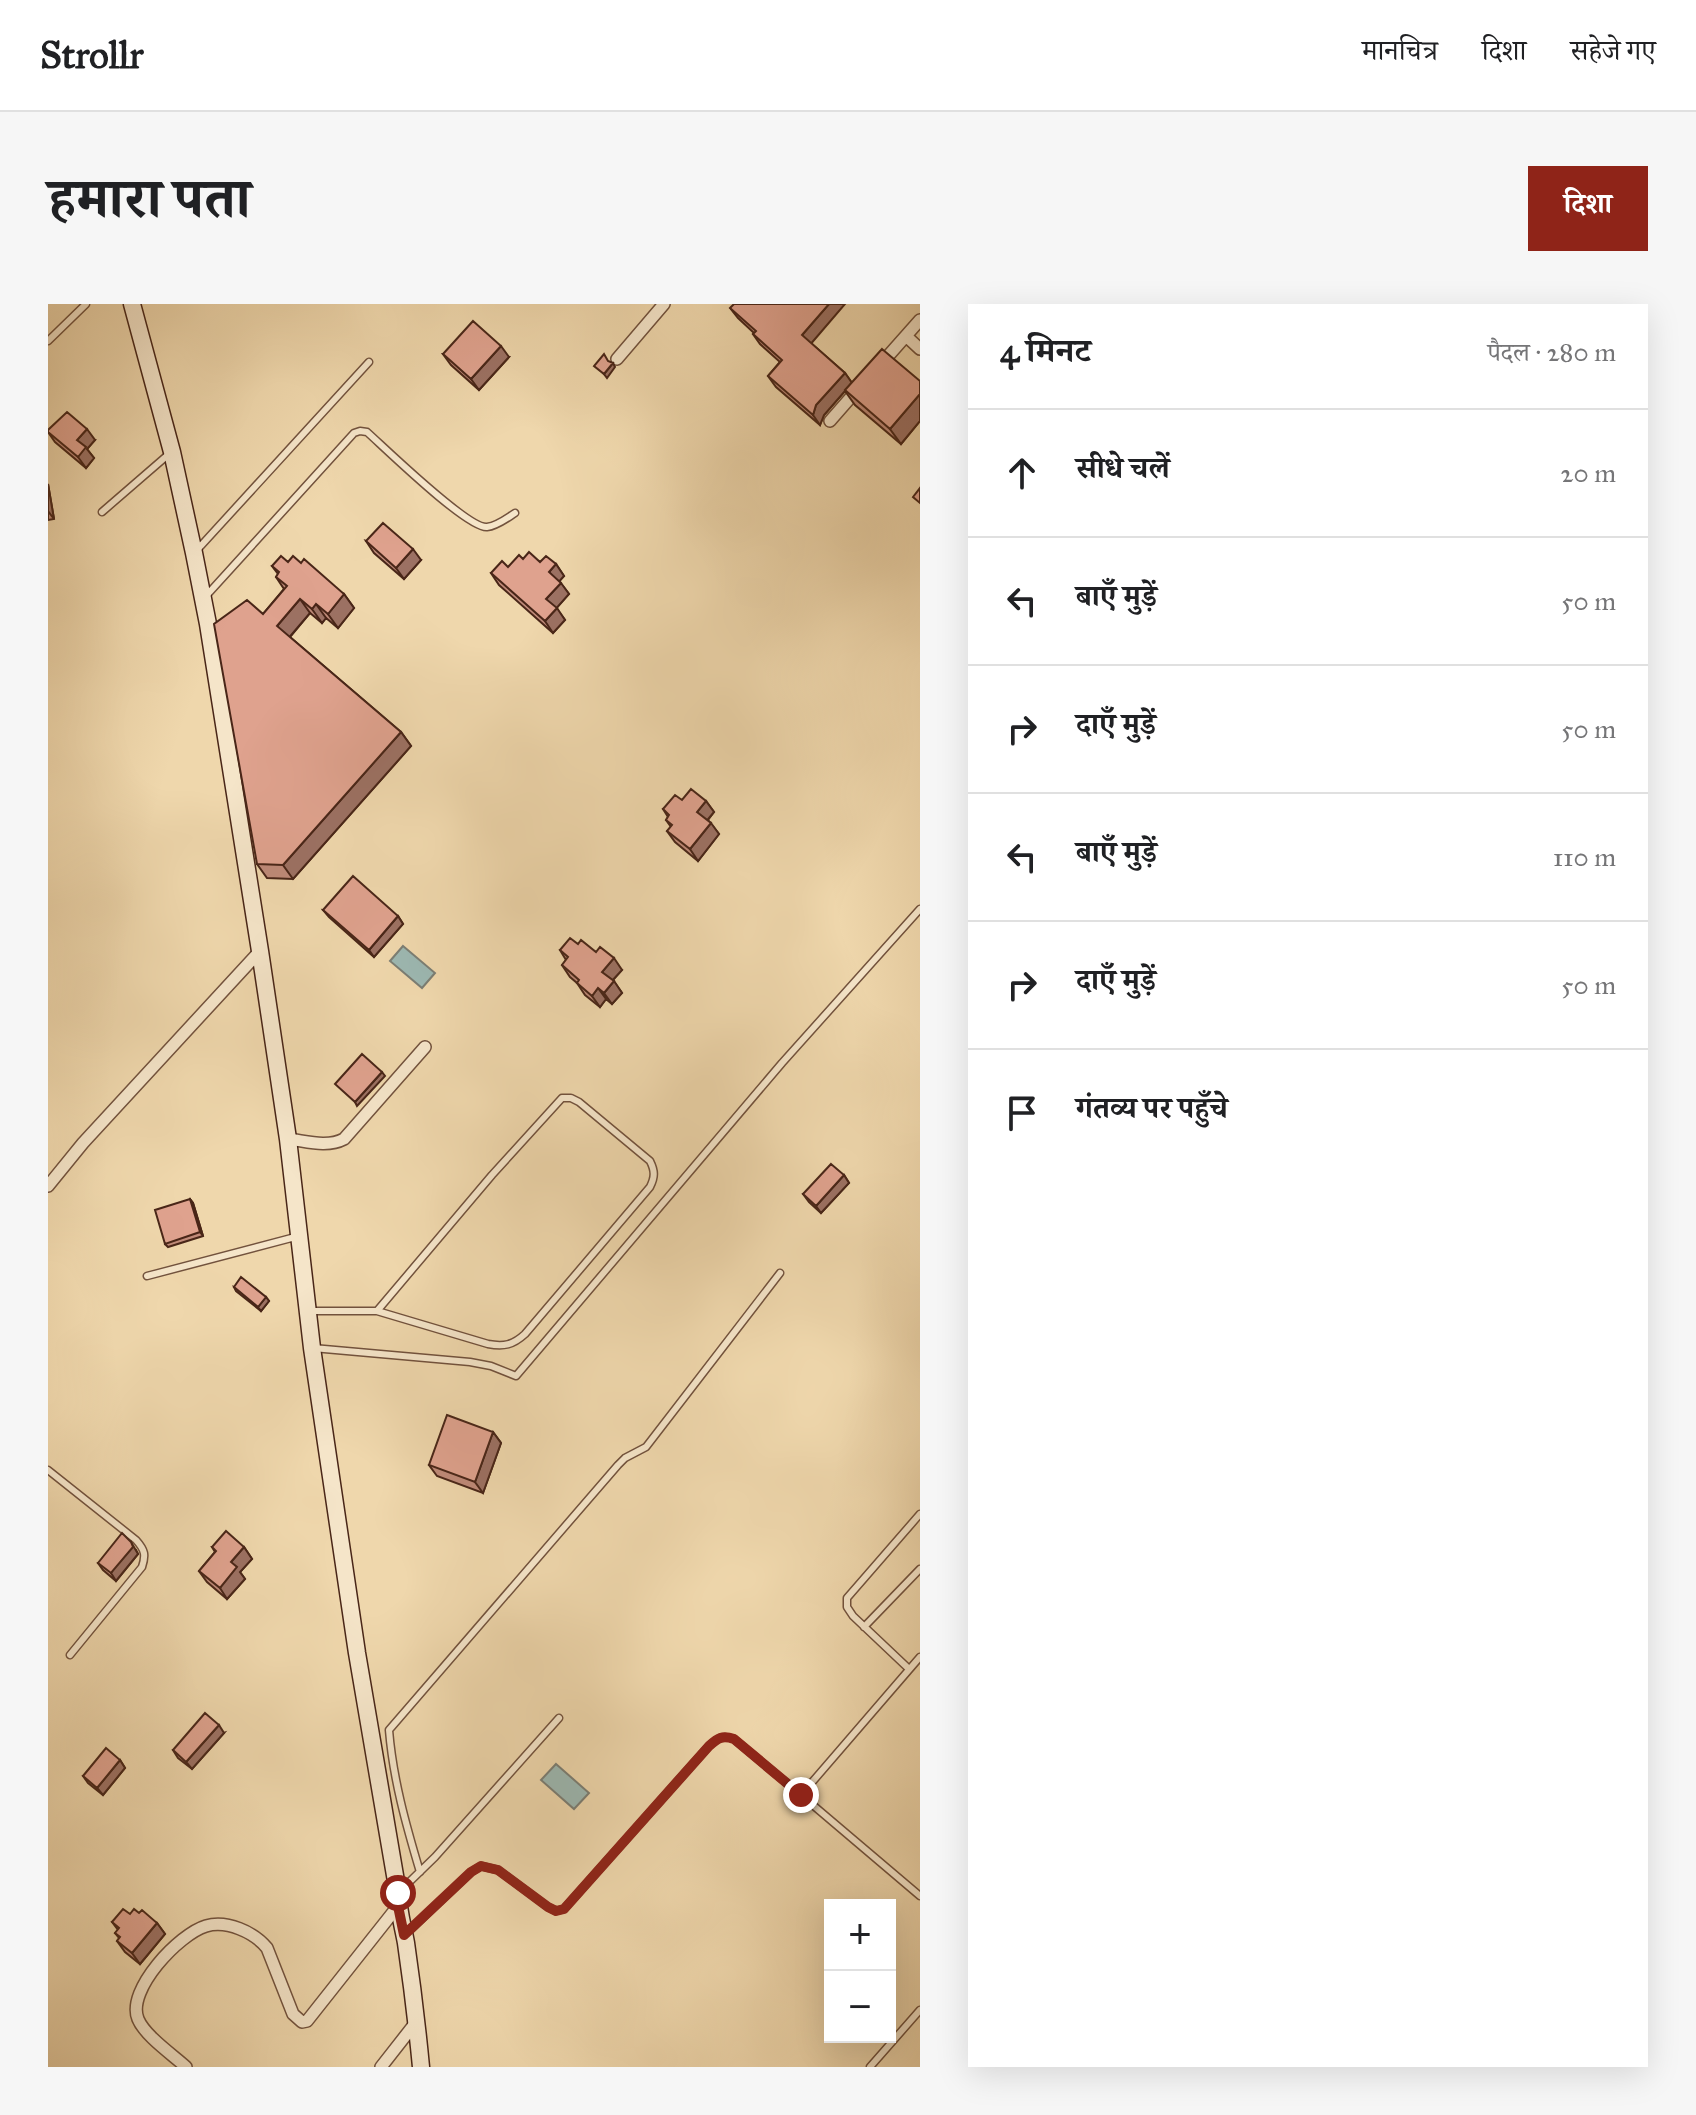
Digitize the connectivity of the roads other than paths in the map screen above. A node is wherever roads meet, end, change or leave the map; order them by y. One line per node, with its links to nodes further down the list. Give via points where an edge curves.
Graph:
1 (86, 304): 6 (lane)
2 (132, 304): 13 (main road)
3 (664, 304): 8 (street)
4 (920, 320): 5 (street)
5 (906, 336): 7 (street); 10 (street)
6 (48, 341)
7 (920, 349)
8 (617, 359)
9 (369, 362): 16 (lane)
10 (877, 368)
11 (868, 379): 12 (street)
12 (830, 421)
13 (172, 452): 14 (lane); 16 (main road)
14 (102, 512)
15 (515, 513): 17 (lane, via 495,525 478,526 360,431)
16 (194, 553): 17 (main road)
17 (203, 599): 19 (main road)
18 (920, 909): 28 (lane, via 516,1376 470,1362)
19 (260, 951): 21 (main road); 22 (street)
20 (425, 1047): 21 (street, via 344,1139 325,1144)
21 (288, 1139): 23 (main road)
22 (48, 1186)
23 (299, 1236): 25 (lane); 26 (main road)
24 (780, 1273): 38 (lane, via 646,1447 618,1465 389,1730 404,1819)
25 (147, 1276)
26 (308, 1311): 27 (lane); 28 (main road)
27 (377, 1311): 27 (lane, via 488,1344 515,1343 650,1187 650,1161 579,1102 562,1098)
28 (312, 1348): 40 (main road)
29 (48, 1470): 33 (lane, via 136,1540 146,1556)
30 (920, 1514): 32 (lane, via 847,1598 847,1607)
31 (920, 1569): 32 (lane)
32 (864, 1627): 35 (lane)
33 (70, 1655)
34 (920, 1657): 35 (lane)
35 (909, 1669): 37 (lane)
36 (559, 1718): 38 (lane)
37 (801, 1795): 39 (lane); 41 (lane, via 734,1739 718,1738 564,1909 548,1907 498,1870 481,1866)
38 (420, 1872): 40 (lane)
39 (920, 1896)
40 (398, 1900): 41 (main road); 44 (street, via 312,2017 302,2022 293,2014 260,1939 215,1925 184,1939 148,1976 136,2009 145,2030)
41 (404, 1935): 43 (main road)
42 (920, 2010): 47 (lane)
43 (417, 2021): 45 (street); 46 (main road)
44 (186, 2067)
45 (381, 2067)
46 (421, 2067)
47 (870, 2067)

